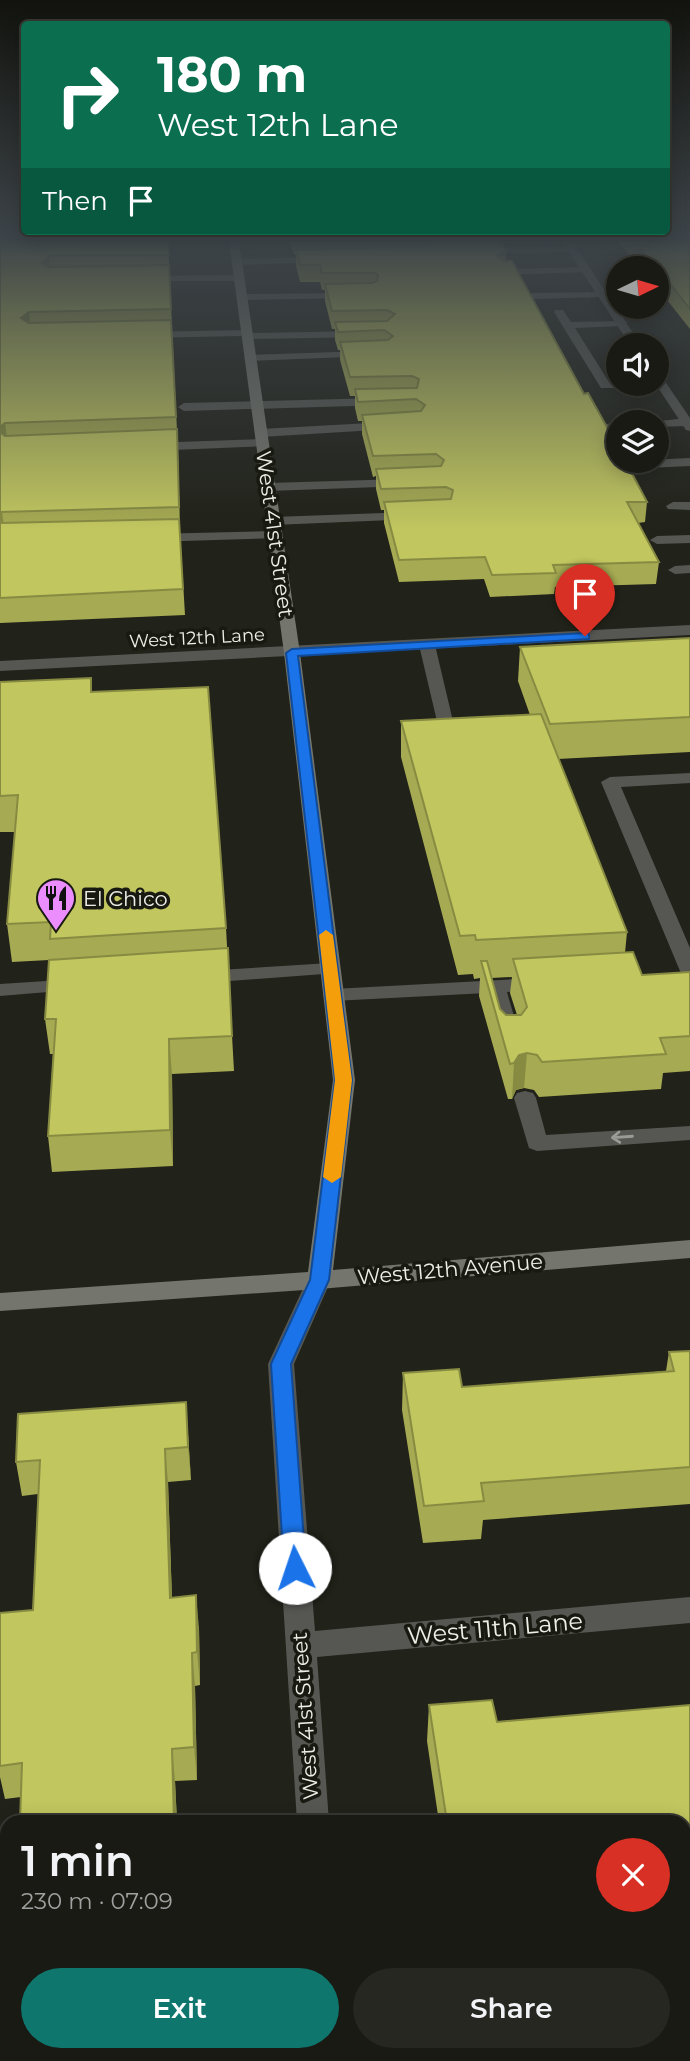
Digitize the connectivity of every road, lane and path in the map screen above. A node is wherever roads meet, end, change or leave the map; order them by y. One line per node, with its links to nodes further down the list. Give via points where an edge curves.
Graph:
1 (247, 337): 4 (street, West 41st Street)
2 (575, 337): 5 (street)
3 (384, 354): 4 (street)
4 (250, 358): 9 (street, West 41st Street)
5 (605, 386): 7 (street)
6 (669, 396): 13 (street)
7 (611, 398)
8 (399, 402): 9 (street)
9 (257, 405): 10 (street); 14 (street, West 41st Street)
10 (184, 407)
11 (669, 424): 13 (street)
12 (403, 425): 14 (street)
13 (688, 425)
14 (261, 438): 15 (street); 19 (street, West 41st Street)
15 (142, 447)
16 (690, 462): 17 (street)
17 (669, 463)
18 (421, 482): 19 (street)
19 (268, 487): 23 (street, West 41st Street)
20 (673, 506): 21 (street)
21 (690, 506)
22 (431, 515): 23 (street)
23 (274, 528): 24 (street); 29 (street, West 41st Street)
24 (140, 539)
25 (690, 539): 26 (street)
26 (657, 540)
27 (690, 630): 28 (street, West 12th Lane)
28 (427, 645): 29 (street, West 12th Lane); 31 (street)
29 (292, 653): 30 (street, West 12th Lane); 33 (street, West 41st Street)
30 (0, 666)
31 (448, 734)
32 (690, 778): 34 (street, via 610,782)
33 (330, 969): 35 (street); 40 (street, West 41st Street)
34 (685, 974)
35 (179, 979)
36 (551, 983): 38 (street)
37 (96, 984): 39 (street)
38 (495, 986): 40 (street); 41 (street)
39 (0, 990)
40 (333, 995): 45 (street, West 41st Street, via 344,1080)
41 (511, 1043)
42 (525, 1098): 43 (street, one-way to 42, via 537,1143)
43 (690, 1133)
44 (690, 1249): 45 (street, West 12th Avenue)
45 (319, 1280): 46 (street, West 12th Avenue); 48 (street, West 41st Street, via 281,1364)
46 (0, 1302)
47 (690, 1610): 48 (street, West 11th Lane)
48 (301, 1645): 49 (street, West 41st Street)
49 (313, 1815)

